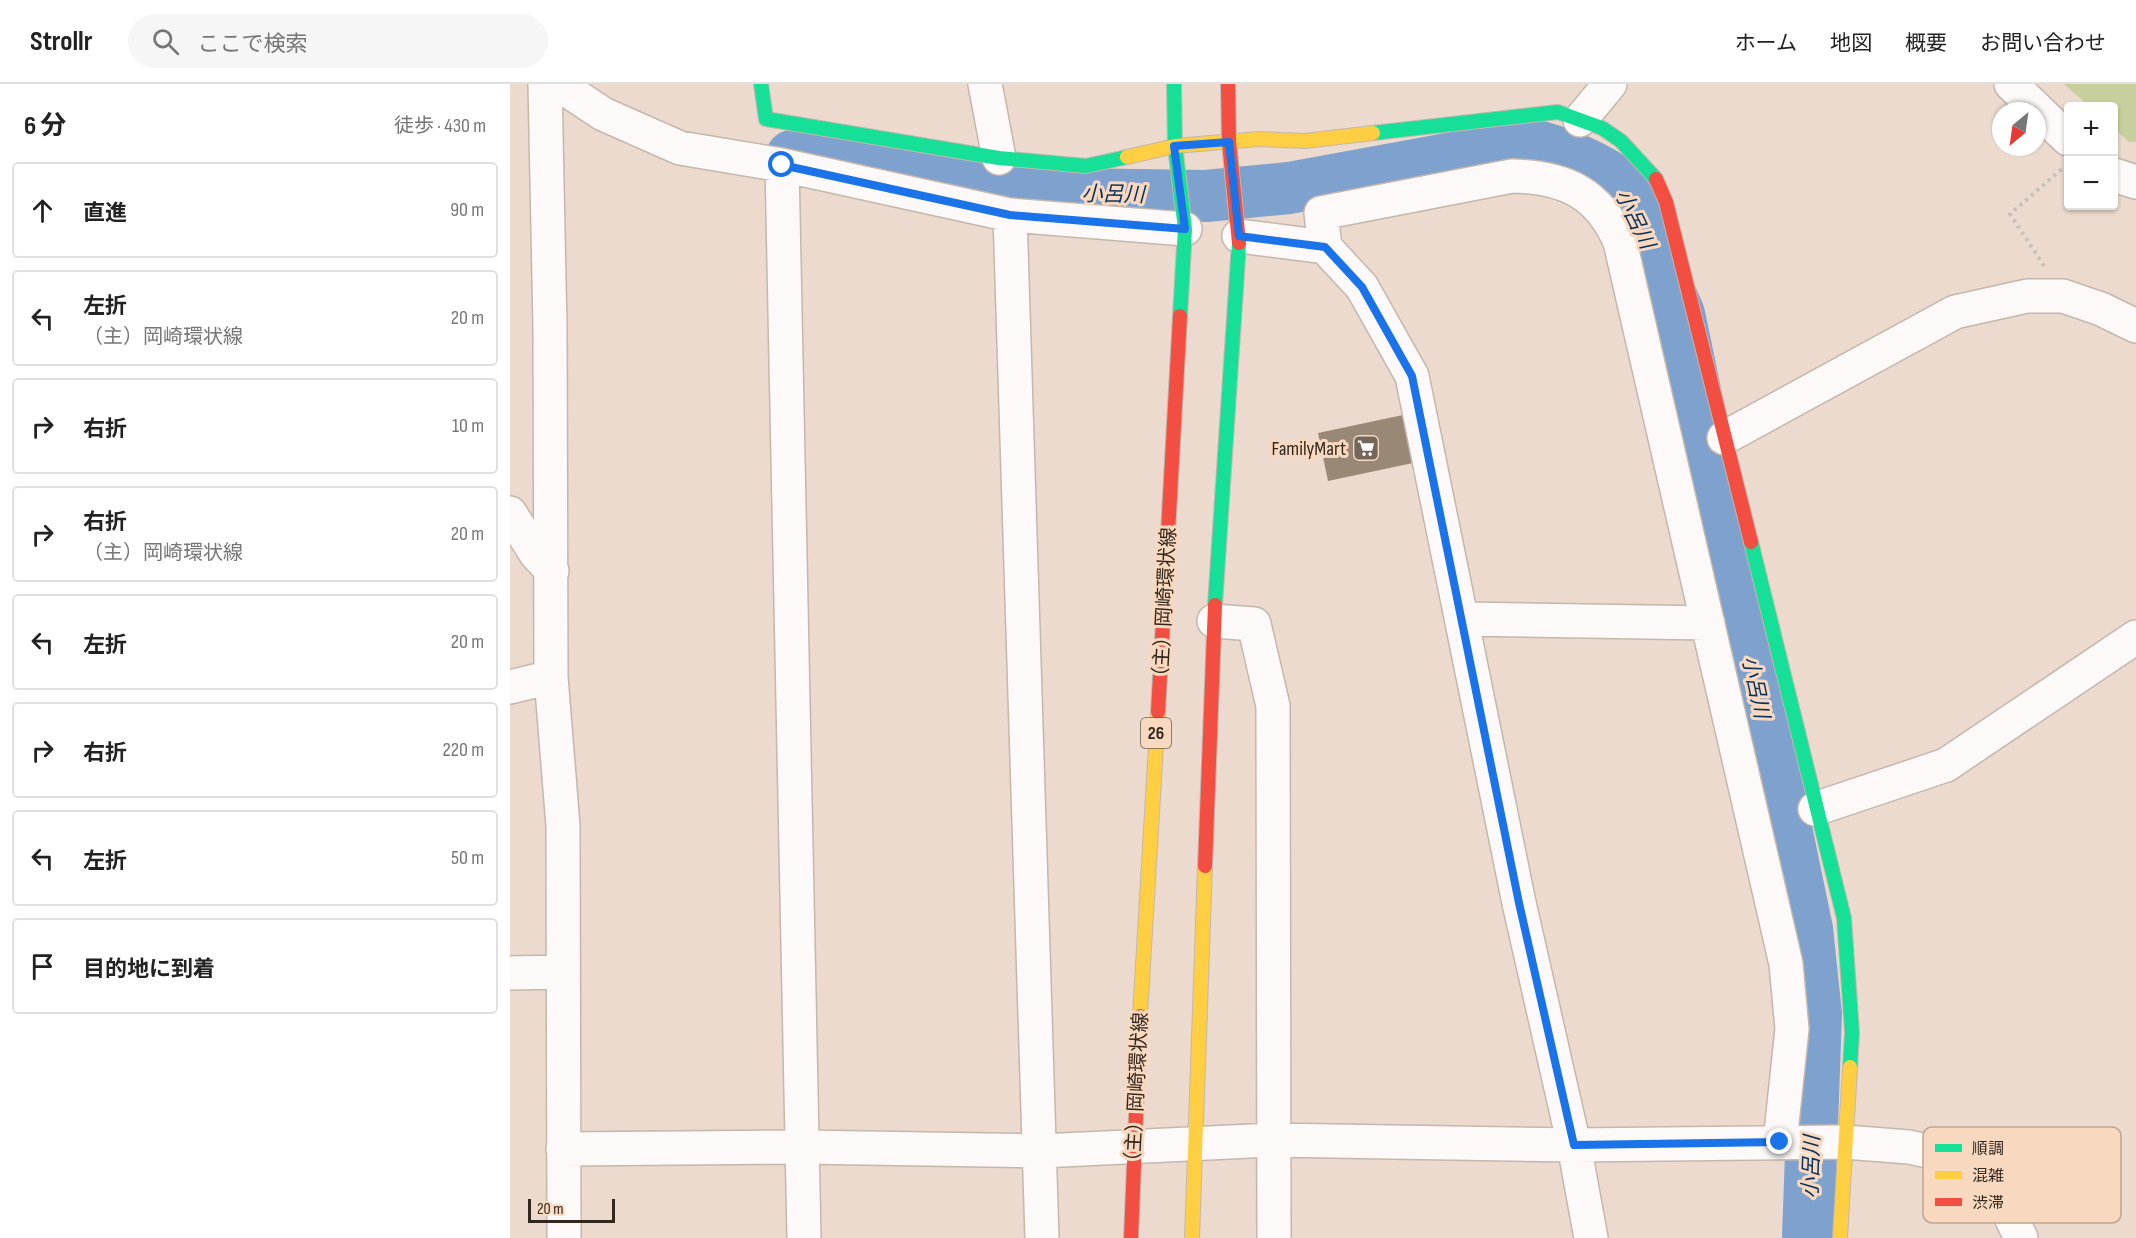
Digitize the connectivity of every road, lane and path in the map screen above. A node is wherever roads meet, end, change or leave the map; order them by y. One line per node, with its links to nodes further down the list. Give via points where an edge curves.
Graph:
1 (545, 84): 26 (street)
2 (558, 84): 14 (street, via 603,114 680,148)
3 (761, 84): 13 (main road, via 766,119)
4 (985, 84): 13 (street)
5 (1174, 84): 12 (main road, （主）岡崎環状線 / 26)
6 (1228, 84): 11 (main road)
7 (1610, 84): 9 (street)
8 (2011, 84): 10 (street)
9 (1580, 120): 11 (main road, via 1558,112 1305,141); 24 (main road, via 1621,141 1656,179 1666,202)
10 (2064, 135)
11 (1229, 142): 12 (main road); 20 (main road)
12 (1174, 146): 13 (main road, via 1086,166); 19 (main road, （主）岡崎環状線 / 26)
13 (999, 158)
14 (782, 165): 18 (street); 42 (street)
15 (2064, 167): 22 (path, via 2010,214)
16 (2118, 176): 17 (street)
17 (2136, 182)
18 (1010, 215): 19 (street); 45 (street)
19 (1185, 229): 40 (main road, （主）岡崎環状線 / 26)
20 (1239, 236): 21 (street); 28 (main road)
21 (1325, 247): 27 (street, via 1362,287 1412,376); 29 (street, via 1321,213 1512,176 1538,176 1588,195 1611,221 1620,242)
22 (2063, 296): 23 (street); 24 (street, via 2027,297 1955,312)
23 (2136, 326)
24 (1724, 438): 33 (main road)
25 (510, 513): 26 (street)
26 (552, 572): 31 (street)
27 (1463, 619): 29 (street); 41 (street, via 1519,903)
28 (1214, 621): 36 (street, via 1254,624 1273,706); 39 (main road)
29 (1708, 622): 37 (street, via 1786,964 1792,1029)
30 (2136, 637): 33 (street, via 1946,765)
31 (551, 677): 32 (street); 34 (street, via 563,826)
32 (510, 687)
33 (1815, 808): 38 (main road, via 1844,918 1852,1032)
34 (562, 972): 35 (street); 43 (street)
35 (510, 973)
36 (1273, 1140): 39 (street); 41 (street); 52 (street)
37 (1780, 1142): 38 (street); 41 (street)
38 (1845, 1142): 44 (street); 54 (main road)
39 (1194, 1143): 40 (street); 51 (main road)
40 (1133, 1145): 45 (street); 50 (main road, （主）岡崎環状線 / 26)
41 (1574, 1145): 53 (street)
42 (804, 1147): 43 (street); 45 (street); 48 (street)
43 (562, 1149): 47 (street)
44 (1923, 1150)
45 (1041, 1151): 49 (street)
46 (2014, 1223): 55 (street)
47 (564, 1238)
48 (804, 1238)
49 (1042, 1238)
50 (1131, 1238)
51 (1192, 1238)
52 (1274, 1238)
53 (1591, 1238)
54 (1840, 1238)
55 (2021, 1238)

